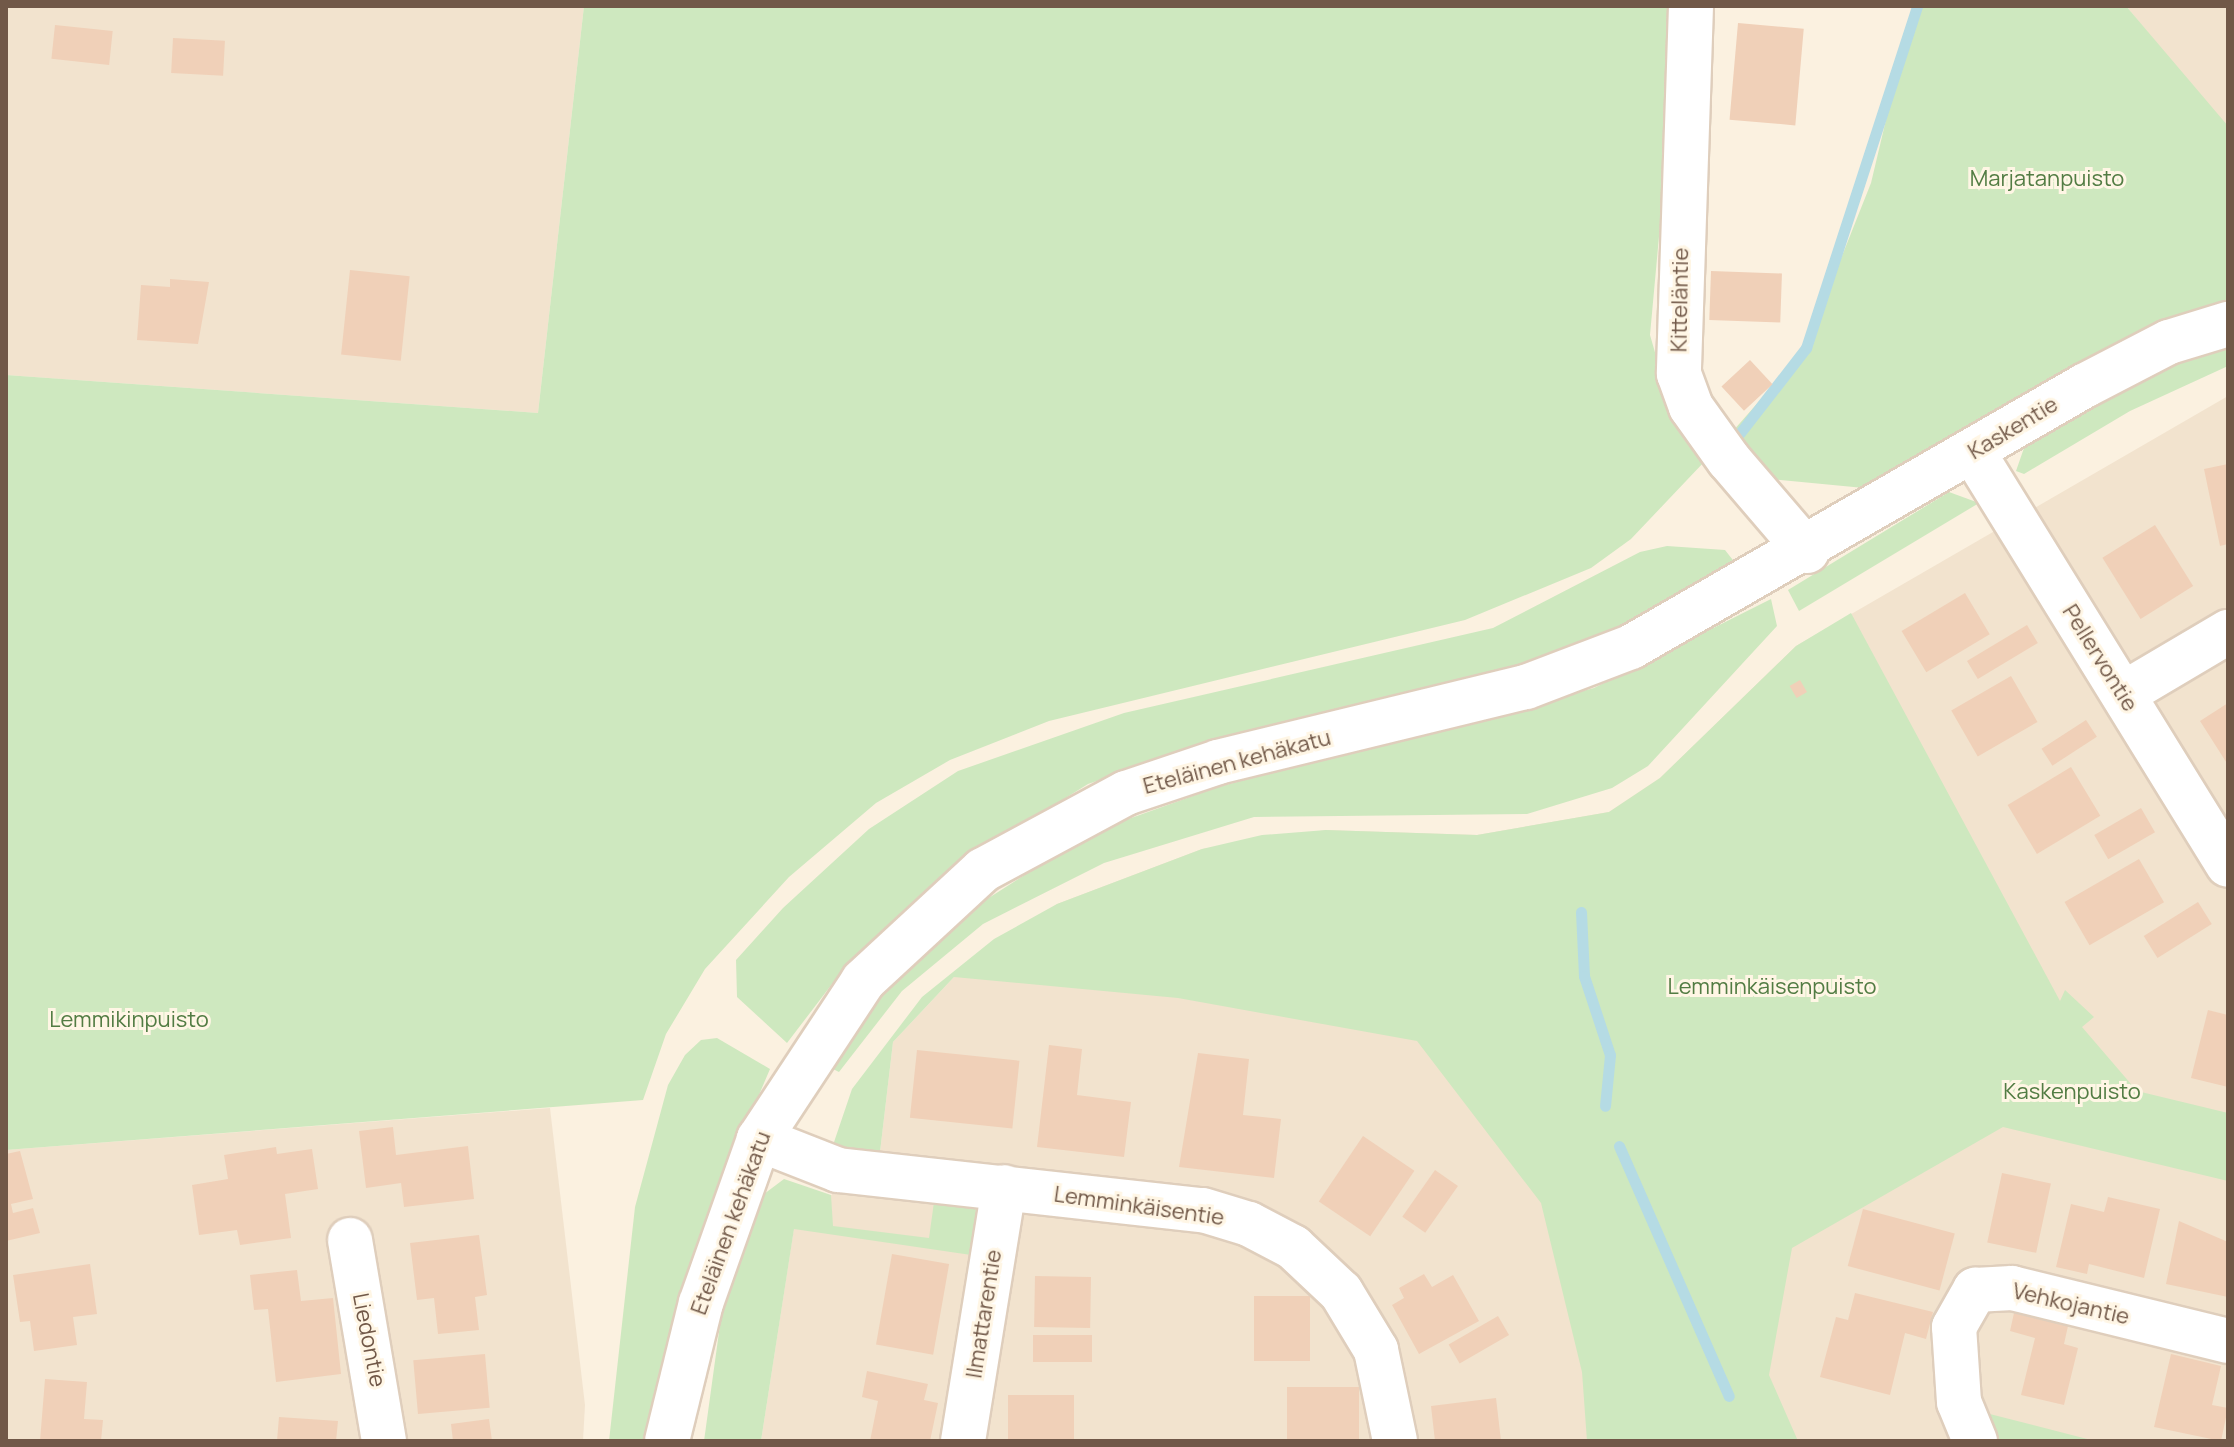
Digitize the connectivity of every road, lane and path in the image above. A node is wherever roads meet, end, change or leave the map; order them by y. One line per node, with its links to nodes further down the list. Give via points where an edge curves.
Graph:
1 (1691, 6): 4 (street, Kitteläntie, via 1679,374 1691,407 1729,460)
2 (2228, 324): 3 (street, Kaskentie, via 2169,342)
3 (1973, 452): 4 (street, Kaskentie); 6 (street, Pellervontie)
4 (1807, 551): 8 (street, Eteläinen kehäkatu, via 1631,647 1526,687 1218,762 1126,793 1034,837 940,906 863,981)
5 (2228, 632): 6 (street)
6 (2123, 694): 7 (street, Pellervontie)
7 (2228, 865)
8 (759, 1139): 9 (street, Lemminkäisentie, via 838,1170); 13 (street, Eteläinen kehäkatu, via 701,1303)
9 (1004, 1187): 14 (street, Ilmattarentie); 15 (street, Lemminkäisentie, via 1203,1210 1293,1247 1341,1292 1376,1350)
10 (350, 1240): 12 (street, Liedontie)
11 (2228, 1341): 16 (street, Vehkojantie, via 2012,1288 1975,1290 1954,1327 1959,1402)
12 (384, 1441)
13 (667, 1441)
14 (963, 1441)
15 (1395, 1441)
16 (1975, 1441)

